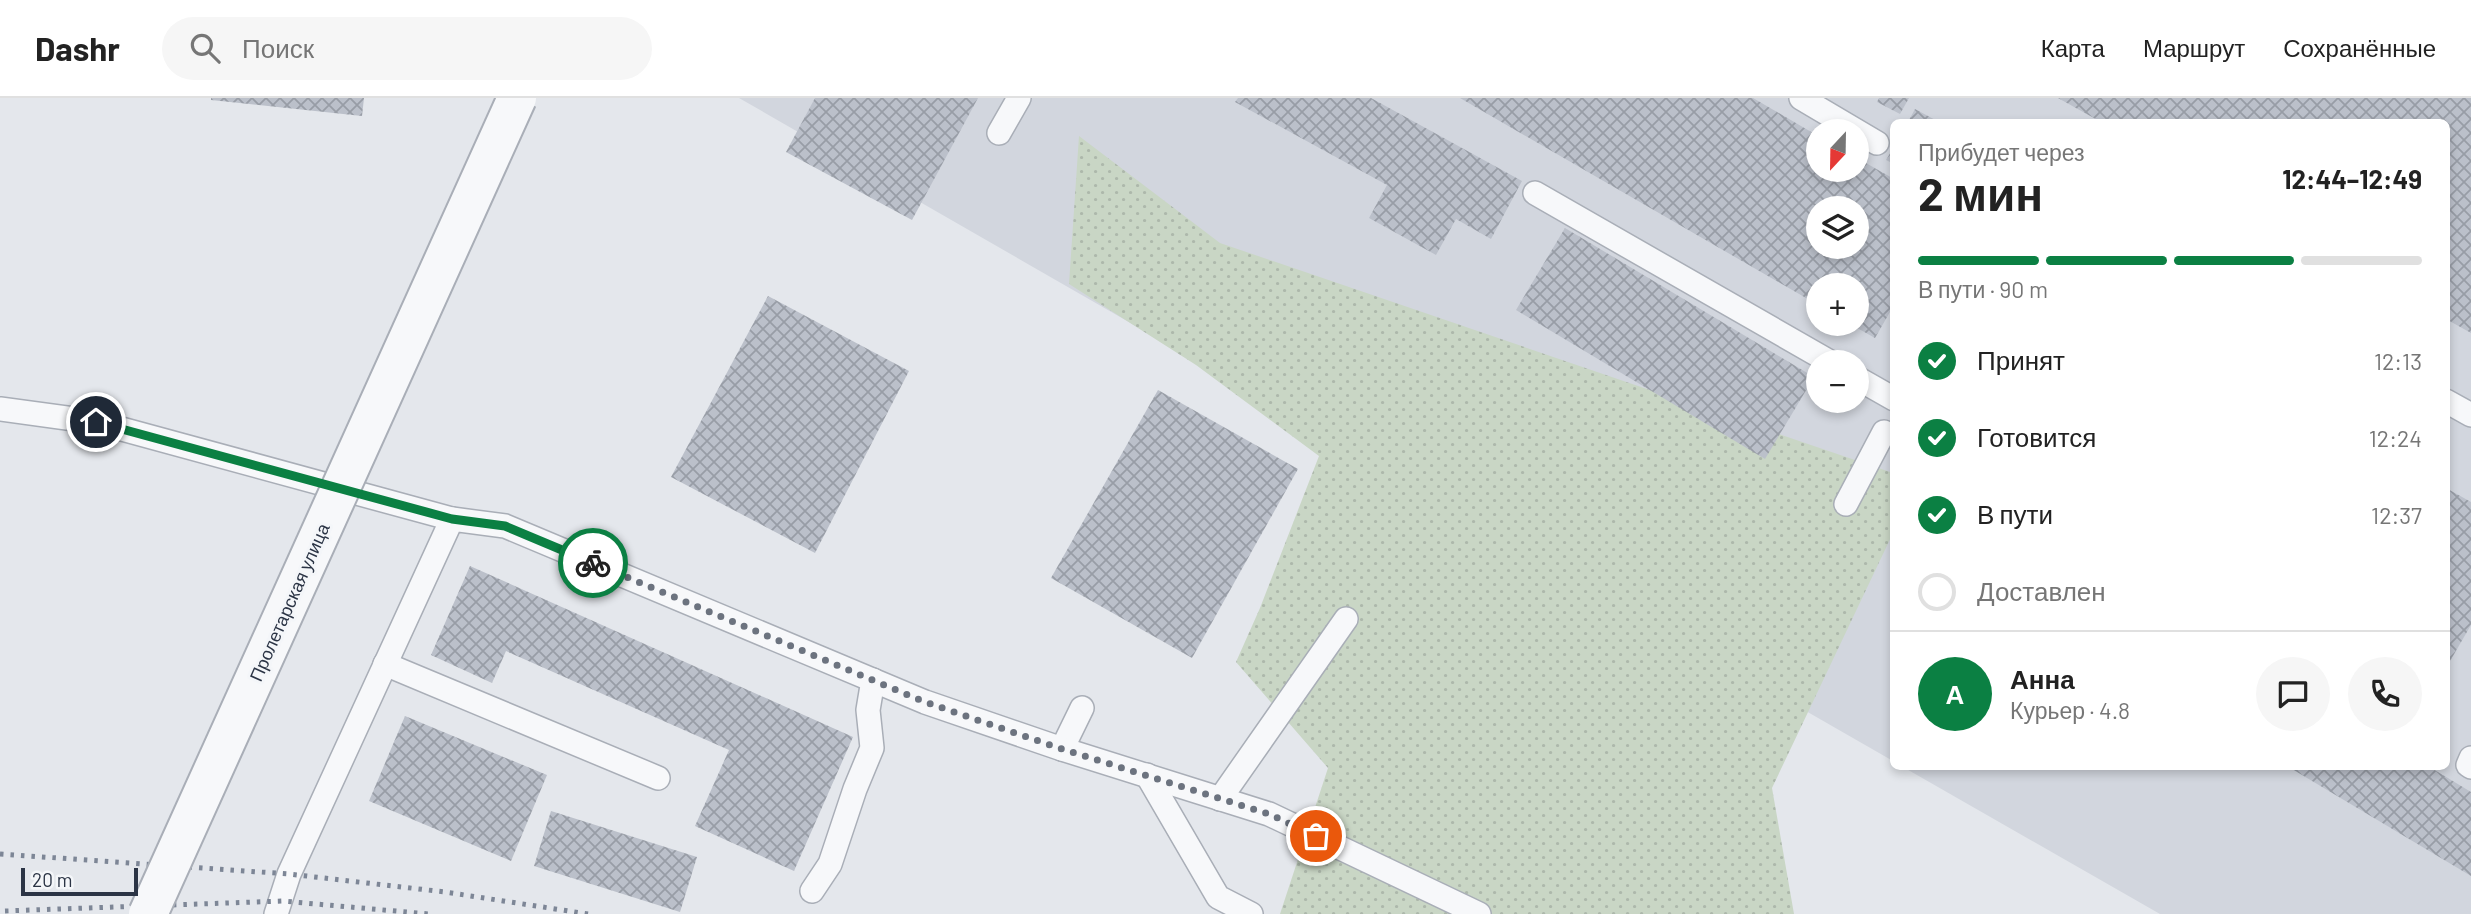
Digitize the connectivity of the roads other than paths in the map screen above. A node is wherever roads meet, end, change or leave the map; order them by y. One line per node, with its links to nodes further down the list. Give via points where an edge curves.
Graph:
1 (517, 98): 27 (street, Пролетарская улица, bridge)
2 (1019, 98): 4 (lane)
3 (1801, 98): 5 (lane)
4 (999, 133)
5 (1877, 143)
6 (1535, 193): 7 (lane)
7 (1809, 350)
8 (1869, 385): 9 (lane)
9 (1890, 397)
10 (2450, 403): 12 (lane)
11 (0, 409): 15 (lane, via 96,422)
12 (2471, 415)
13 (1885, 430): 14 (lane)
14 (1846, 504)
15 (452, 519): 17 (lane); 18 (lane, via 505,526)
16 (1346, 620): 25 (lane)
17 (386, 664): 24 (lane); 28 (lane, via 289,874)
18 (873, 680): 20 (lane); 26 (lane, via 869,710 872,748 830,864)
19 (1082, 708): 20 (lane)
20 (1062, 749): 23 (lane)
21 (2471, 758): 22 (lane)
22 (2471, 766)
23 (1147, 775): 25 (lane); 29 (lane, via 1218,897)
24 (658, 778)
25 (1220, 799): 30 (lane, via 1269,814)
26 (811, 891)
27 (148, 914)
28 (276, 914)
29 (1251, 914)
30 (1479, 914)

